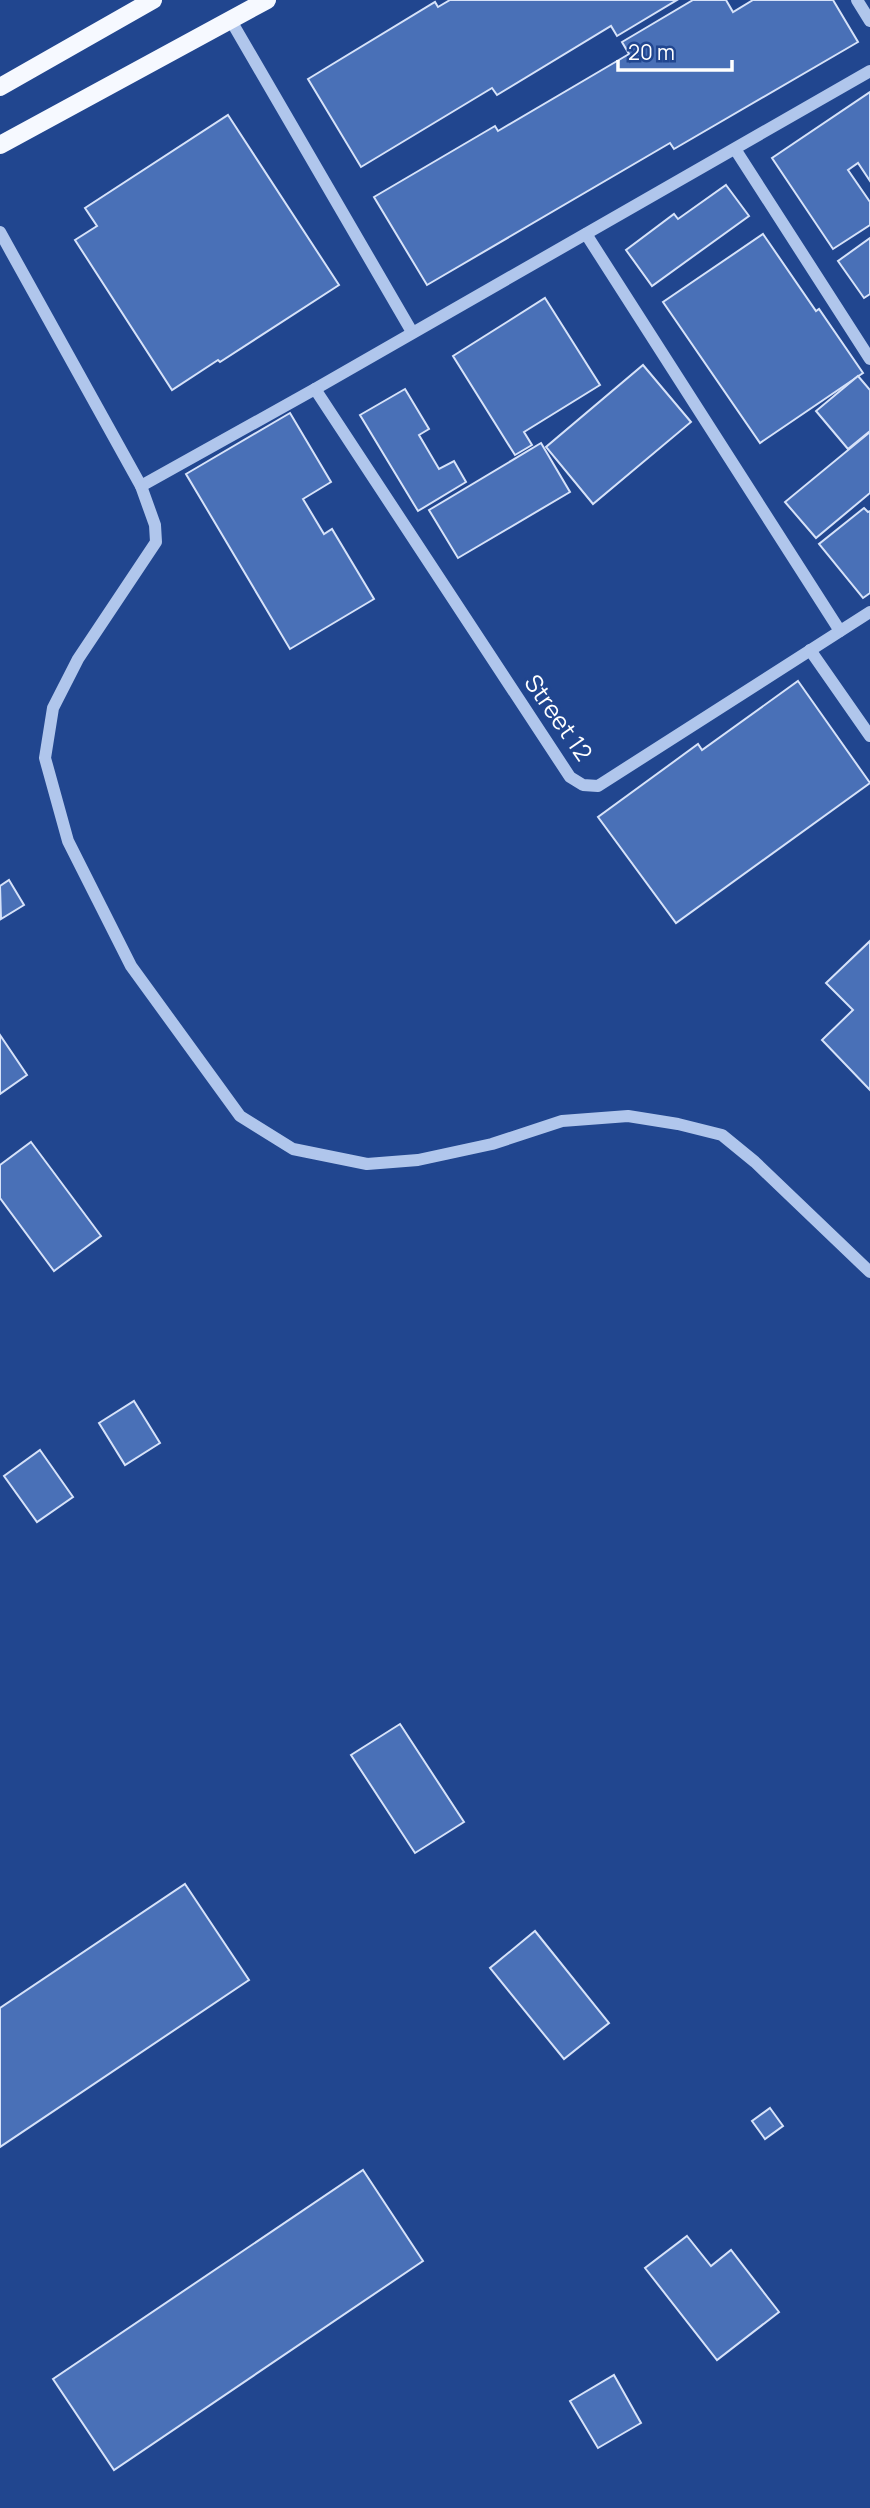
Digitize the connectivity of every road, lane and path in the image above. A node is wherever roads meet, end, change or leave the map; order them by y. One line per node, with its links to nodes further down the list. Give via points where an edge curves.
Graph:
1 (153, 0): 7 (main road)
2 (267, 0): 4 (main road)
3 (857, 0): 5 (street)
4 (230, 19): 8 (main road); 12 (street)
5 (870, 21)
6 (870, 72): 9 (street)
7 (0, 87)
8 (0, 145)
9 (735, 149): 11 (street); 13 (street)
10 (0, 232): 15 (street)
11 (586, 234): 12 (street); 17 (street)
12 (412, 332): 14 (street)
13 (870, 359)
14 (315, 389): 15 (street); 18 (street, Street 12, via 570,777 583,785 598,786)
15 (141, 486): 20 (street, via 156,542 78,659 53,708 45,758 68,841 131,967 240,1116 293,1149 367,1164 418,1160 492,1144 562,1121 628,1115 678,1124 722,1135)
16 (870, 612): 17 (street, Street 12)
17 (840, 631): 18 (street, Street 12)
18 (810, 650): 19 (street)
19 (870, 736)
20 (870, 1272)

